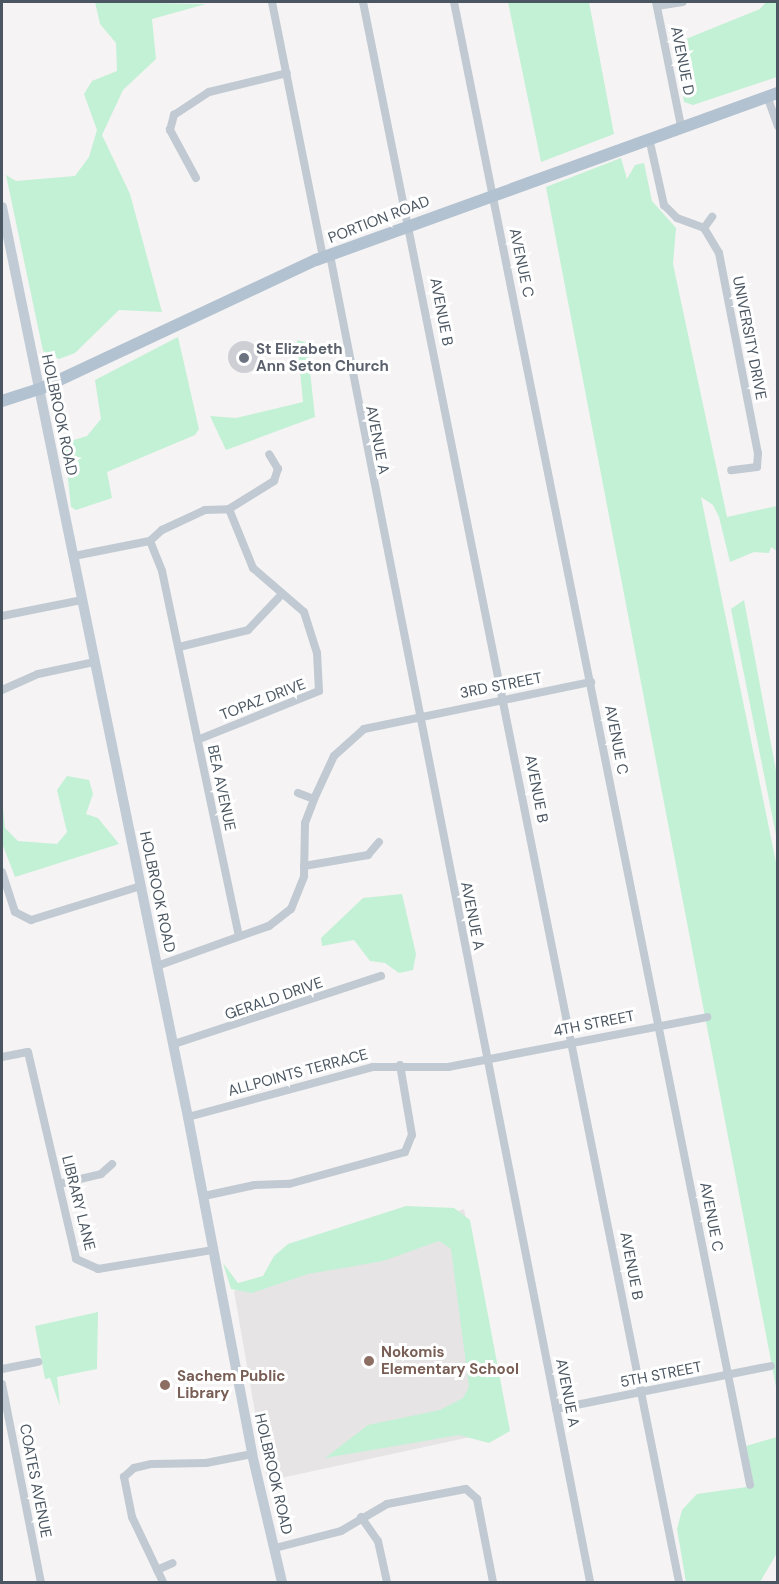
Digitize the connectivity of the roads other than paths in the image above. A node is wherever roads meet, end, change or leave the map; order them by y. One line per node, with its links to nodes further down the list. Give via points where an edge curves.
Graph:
1 (272, 2): 6 (street, AVENUE A)
2 (363, 2): 15 (street, AVENUE B)
3 (454, 2): 12 (street, AVENUE C)
4 (683, 2): 5 (street)
5 (657, 4): 8 (street, AVENUE D)
6 (287, 73): 11 (street, via 208,92 174,115 170,130); 17 (street, AVENUE A)
7 (772, 95): 8 (main road, PORTION ROAD); 9 (street)
8 (681, 126): 10 (main road, PORTION ROAD)
9 (777, 126)
10 (649, 138): 12 (main road, PORTION ROAD); 16 (street, via 664,205 677,218)
11 (196, 178)
12 (493, 192): 15 (main road, PORTION ROAD); 30 (street, AVENUE C)
13 (2, 207): 18 (street, HOLBROOK ROAD)
14 (712, 217): 16 (street)
15 (409, 225): 17 (main road, PORTION ROAD); 32 (street, AVENUE B)
16 (704, 228): 21 (street, UNIVERSITY DRIVE, via 719,253 758,453 757,466)
17 (326, 256): 18 (main road, PORTION ROAD); 33 (street, AVENUE A)
18 (40, 388): 19 (main road, PORTION ROAD); 24 (street, HOLBROOK ROAD)
19 (2, 401)
20 (269, 454): 22 (street, via 278,469 274,481)
21 (731, 470)
22 (229, 509): 23 (street, via 205,510); 25 (street, TOPAZ DRIVE, via 248,561)
23 (150, 541): 24 (street); 28 (street, BEA AVENUE, via 162,571)
24 (74, 556): 26 (street, HOLBROOK ROAD)
25 (282, 594): 28 (street, via 248,630); 34 (street, TOPAZ DRIVE, via 299,606 310,624 322,680 319,691)
26 (82, 600): 27 (street); 29 (street, HOLBROOK ROAD)
27 (2, 616)
28 (179, 647): 34 (street, BEA AVENUE)
29 (94, 662): 31 (street, via 38,674); 40 (street, HOLBROOK ROAD)
30 (591, 682): 32 (street, 3RD STREET); 45 (street, AVENUE C)
31 (2, 690)
32 (504, 699): 33 (street, 3RD STREET); 46 (street, AVENUE B)
33 (417, 716): 36 (street, 3RD STREET, via 374,724 347,741 332,760); 49 (street, AVENUE A)
34 (198, 740): 41 (street, BEA AVENUE)
35 (298, 793): 36 (street)
36 (314, 800): 38 (street, 3RD STREET, via 304,823)
37 (379, 842): 38 (street, via 368,855)
38 (304, 866): 41 (street, 3RD STREET, via 300,891 287,914)
39 (2, 872): 40 (street, via 15,912 31,920)
40 (141, 886): 42 (street, HOLBROOK ROAD)
41 (239, 936): 42 (street, 3RD STREET)
42 (157, 966): 47 (street, HOLBROOK ROAD)
43 (381, 976): 47 (street, GERALD DRIVE)
44 (706, 1017): 45 (street, 4TH STREET)
45 (658, 1025): 46 (street, 4TH STREET); 59 (street, AVENUE C)
46 (572, 1042): 49 (street, 4TH STREET); 61 (street, AVENUE B)
47 (174, 1044): 51 (street, HOLBROOK ROAD)
48 (2, 1057): 53 (street, LIBRARY LANE, via 28,1052)
49 (487, 1059): 50 (street, ALLPOINTS TERRACE, via 428,1068); 62 (street, AVENUE A)
50 (400, 1065): 51 (street, ALLPOINTS TERRACE, via 361,1070); 54 (street, via 412,1135 405,1152 297,1182)
51 (188, 1117): 54 (street, HOLBROOK ROAD)
52 (112, 1164): 53 (street, via 101,1174)
53 (59, 1184): 55 (street, LIBRARY LANE, via 73,1253 91,1268)
54 (204, 1196): 55 (street, HOLBROOK ROAD)
55 (213, 1250): 63 (street, HOLBROOK ROAD)
56 (38, 1362): 58 (street)
57 (771, 1366): 59 (street, 5TH STREET)
58 (2, 1369)
59 (729, 1376): 61 (street, 5TH STREET); 64 (street, AVENUE C)
60 (2, 1384): 69 (street, COATES AVENUE)
61 (642, 1392): 62 (street, 5TH STREET); 75 (street, AVENUE B)
62 (556, 1409): 74 (street, AVENUE A)
63 (252, 1454): 66 (street, HOLBROOK ROAD); 68 (street, via 206,1463 152,1464 134,1468 124,1477 132,1517)
64 (750, 1485)
65 (362, 1517): 66 (street, via 327,1536); 72 (street, via 378,1541); 73 (street, via 387,1504 457,1489 471,1491 477,1499)
66 (275, 1548): 71 (street, HOLBROOK ROAD)
67 (173, 1563): 68 (street)
68 (157, 1570): 70 (street)
69 (41, 1582)
70 (163, 1582)
71 (282, 1582)
72 (387, 1582)
73 (493, 1582)
74 (590, 1582)
75 (679, 1582)

